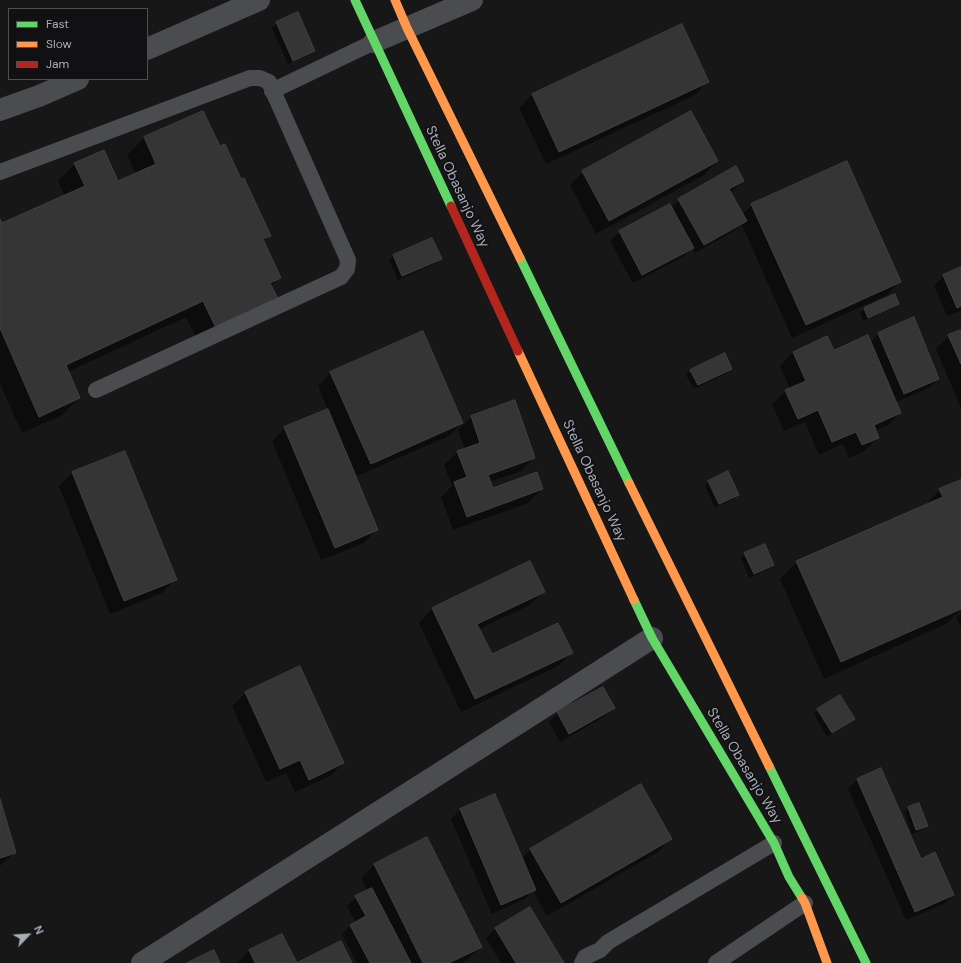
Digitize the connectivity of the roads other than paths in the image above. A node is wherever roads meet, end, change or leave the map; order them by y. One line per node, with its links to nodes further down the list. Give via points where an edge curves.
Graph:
1 (259, 0): 7 (street)
2 (355, 0): 6 (street, Stella Obasanjo Way)
3 (395, 0): 5 (street)
4 (472, 0): 5 (street)
5 (407, 28): 6 (street); 20 (street, via 812,863)
6 (374, 42): 9 (lane); 13 (street, Stella Obasanjo Way)
7 (148, 49)
8 (76, 80): 10 (street)
9 (272, 90): 11 (lane, via 269,82 260,78 250,78); 12 (lane, via 348,260 347,269 341,277)
10 (0, 110)
11 (0, 172)
12 (96, 390)
13 (652, 638): 14 (street, Stella Obasanjo Way); 16 (street)
14 (774, 843): 15 (street, Stella Obasanjo Way); 17 (lane, via 608,942 600,950 585,957)
15 (805, 903): 18 (lane); 19 (street, Stella Obasanjo Way)
16 (142, 963)
17 (582, 963)
18 (716, 963)
19 (827, 963)
20 (866, 963)

